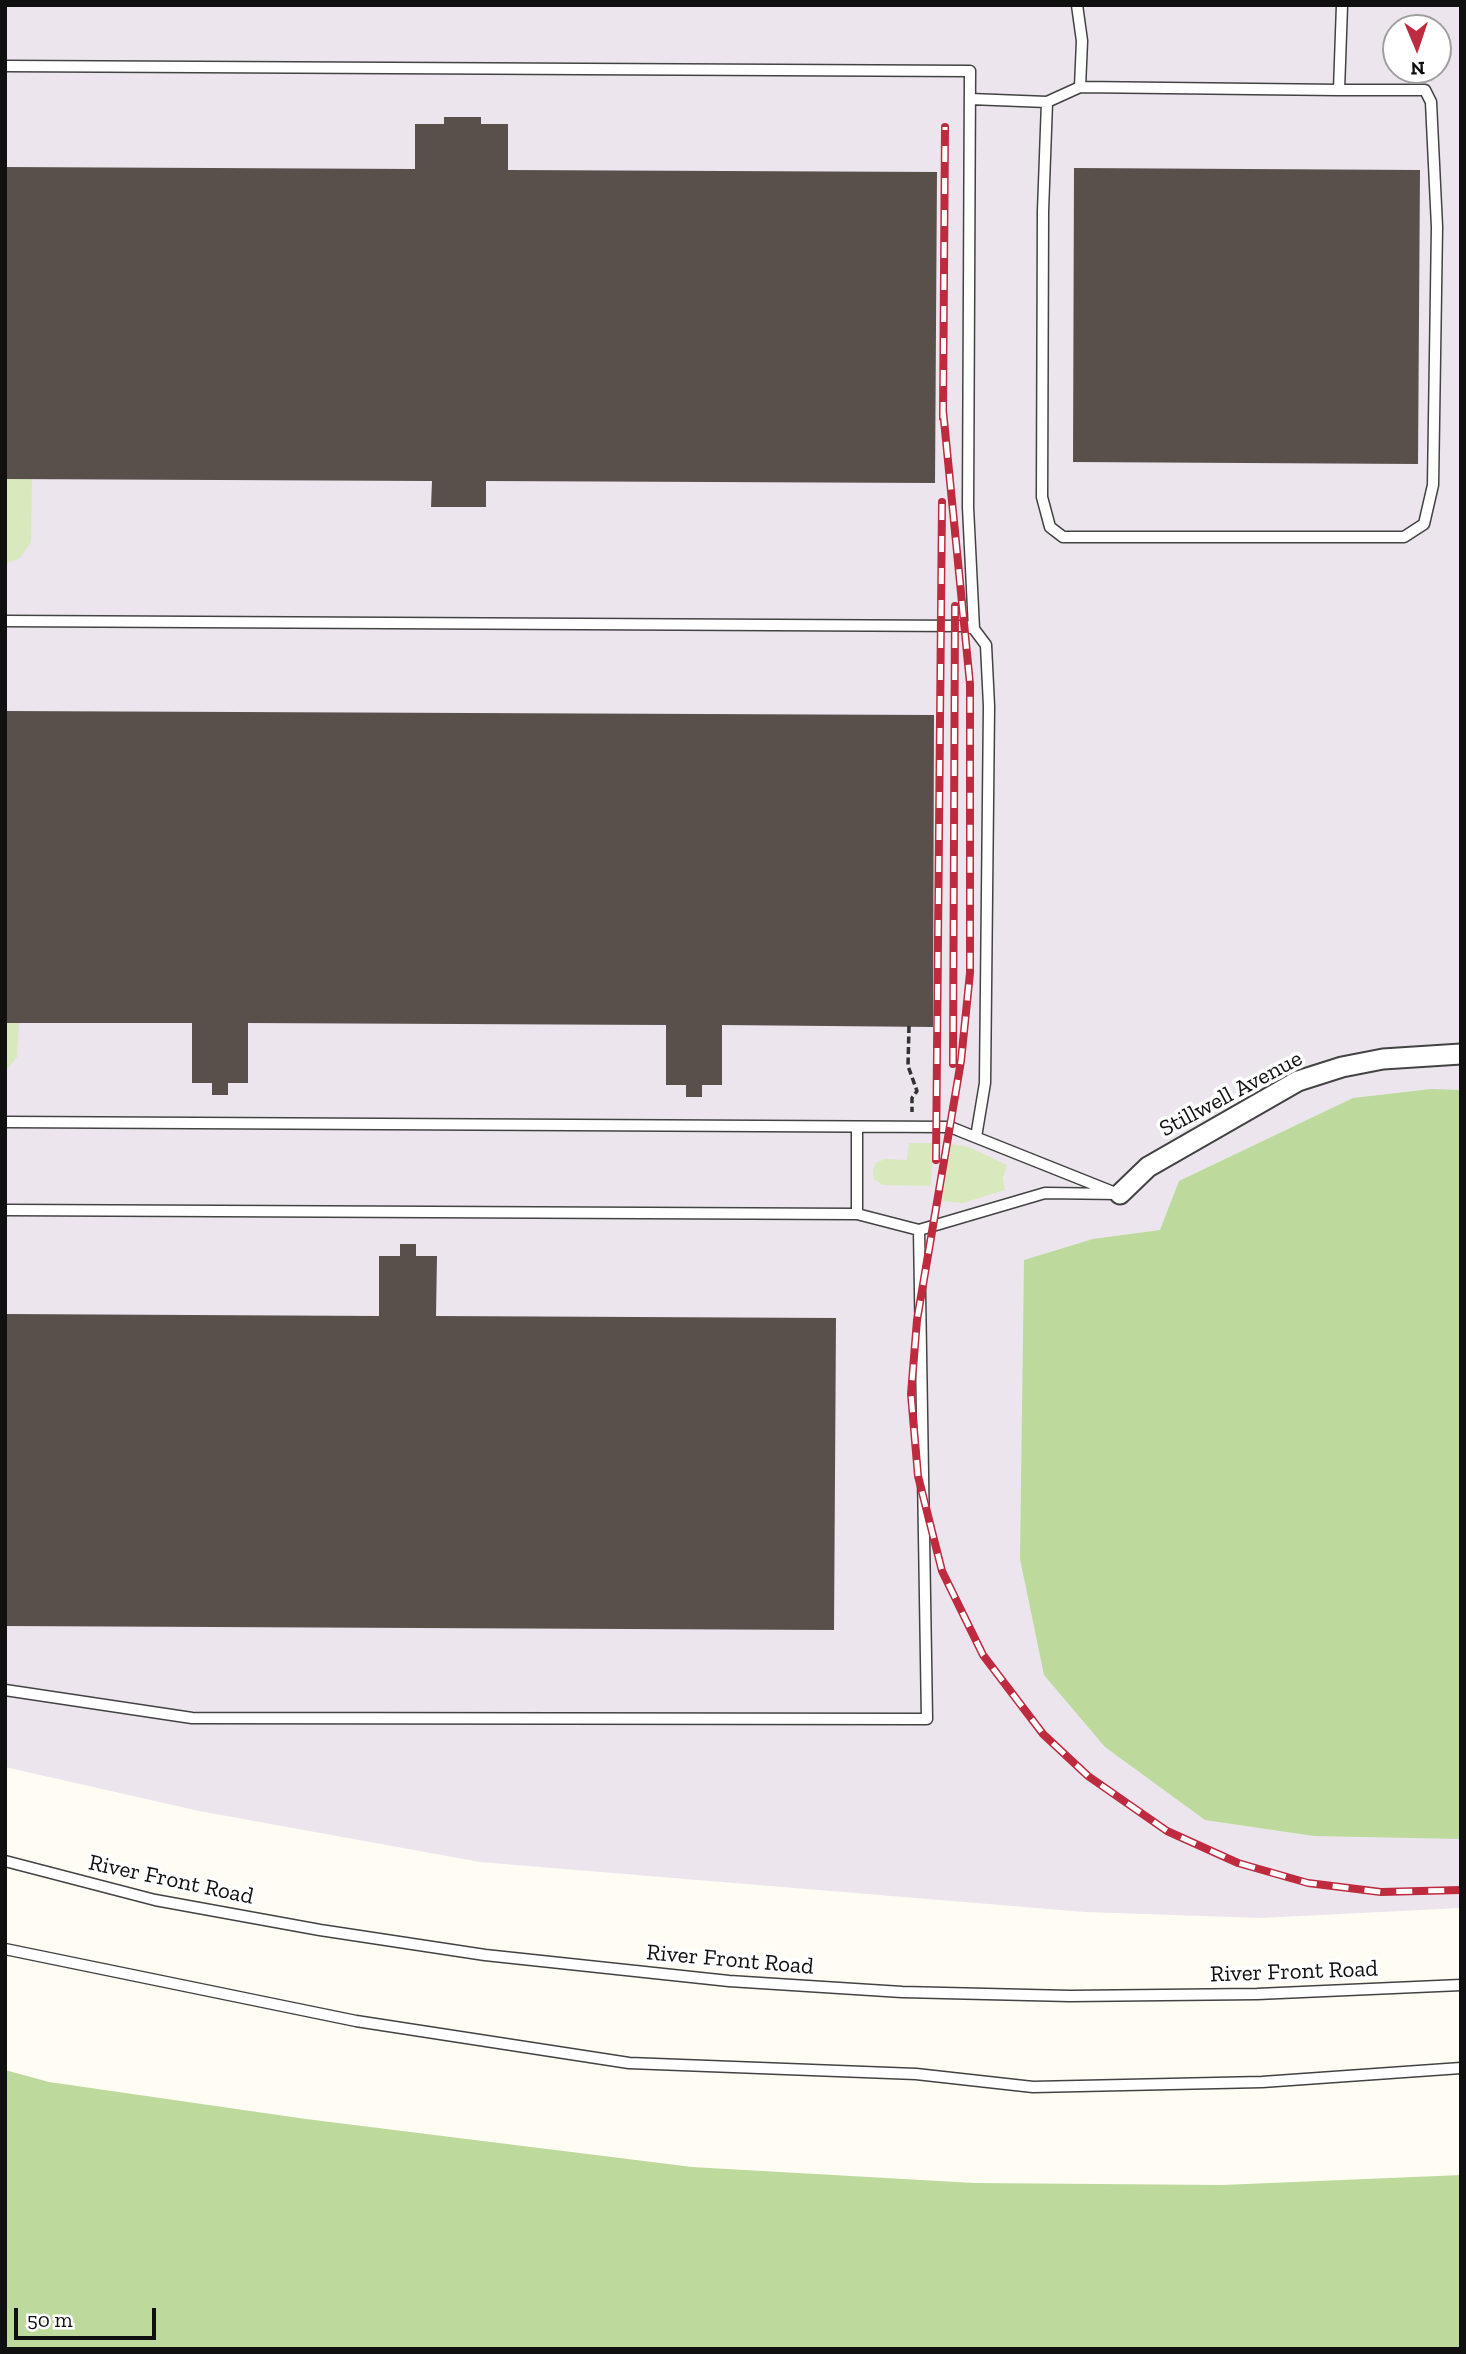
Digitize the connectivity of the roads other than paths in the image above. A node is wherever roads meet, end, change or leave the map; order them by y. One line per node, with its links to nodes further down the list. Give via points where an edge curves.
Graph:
1 (1077, 5): 4 (lane, via 1082,41)
2 (1342, 5): 5 (lane)
3 (5, 66): 6 (lane, via 970,71)
4 (1080, 88): 5 (lane); 7 (lane)
5 (1339, 90): 7 (lane, via 1425,90 1431,102 1437,227 1433,485 1424,524 1404,537 1063,537 1050,527 1042,497)
6 (970, 99): 7 (lane); 9 (lane, via 968,507)
7 (1047, 102)
8 (5, 621): 9 (lane)
9 (974, 629): 13 (lane, via 986,645 989,706 985,1083)
10 (1461, 1054): 14 (street, Stillwell Avenue, via 1383,1059 1298,1081 1148,1167)
11 (5, 1122): 12 (lane)
12 (857, 1127): 13 (lane, via 950,1128); 16 (lane)
13 (976, 1137): 14 (lane)
14 (1120, 1195): 17 (lane, via 1045,1193)
15 (5, 1210): 16 (lane)
16 (857, 1214): 17 (lane)
17 (919, 1230): 18 (lane, via 927,1719 192,1718)
18 (5, 1690)
19 (5, 1861): 21 (lane, River Front Road, via 155,1900 320,1930 485,1955 729,1981 1070,1996)
20 (5, 1949): 22 (lane, via 356,2021 629,2063 916,2074 1033,2087 1262,2082)
21 (1461, 1985)
22 (1461, 2068)

